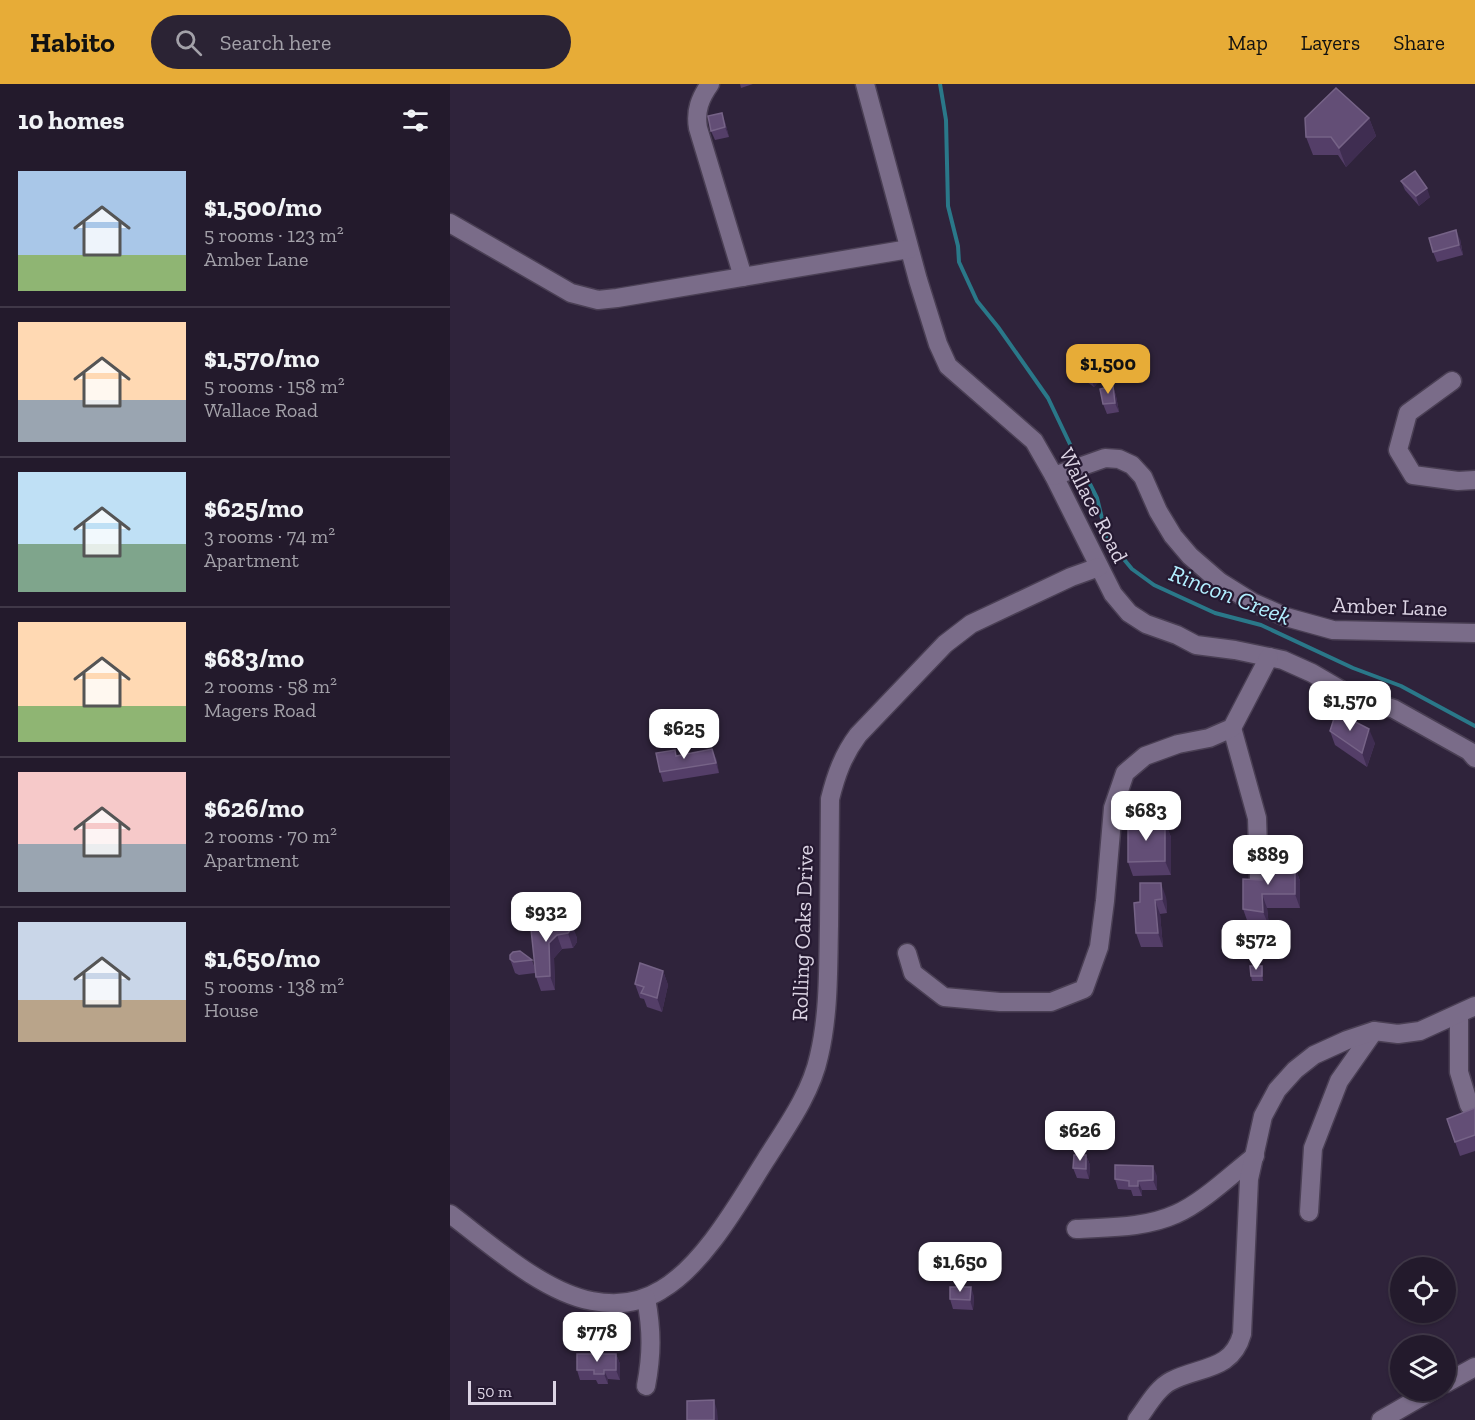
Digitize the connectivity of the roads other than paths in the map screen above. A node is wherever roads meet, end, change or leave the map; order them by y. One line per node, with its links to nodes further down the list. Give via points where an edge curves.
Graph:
1 (710, 84): 5 (street, via 699,103 696,120)
2 (865, 84): 4 (street, Wallace Road)
3 (450, 223): 5 (street, via 585,298 617,298)
4 (909, 249): 5 (street); 7 (street, Wallace Road, via 948,366 1034,441)
5 (743, 277)
6 (1452, 381): 8 (street, via 1408,413 1398,450 1413,475)
7 (1054, 476): 9 (street, Wallace Road); 10 (street, Amber Lane, via 1105,458 1132,465 1143,477 1173,536 1190,556 1220,582 1264,608 1304,624 1333,630)
8 (1475, 480)
9 (1099, 567): 11 (street, Wallace Road, via 1113,594 1129,613 1146,624 1197,645); 24 (street, Rolling Oaks Drive, via 972,624 945,644 847,749 830,799 828,986 819,1057 810,1084 760,1169 701,1255 686,1272)
10 (1475, 633)
11 (1269, 657): 12 (street); 13 (street, Wallace Road, via 1312,673 1348,694 1394,709)
12 (1232, 728): 14 (street, via 1257,818); 15 (street, via 1145,756 1125,773 1113,808 1099,947 1083,989 1051,1002 944,997 913,973)
13 (1475, 758)
14 (1259, 879)
15 (907, 953)
16 (1475, 1006): 17 (street)
17 (1459, 1015): 18 (street, via 1420,1031); 19 (street, via 1460,1072)
18 (1374, 1031): 20 (street, via 1314,1055 1295,1070 1277,1090 1263,1116); 21 (street, via 1339,1081 1313,1148)
19 (1468, 1105)
20 (1254, 1156): 23 (street, via 1178,1214 1144,1224); 29 (street, via 1249,1179 1239,1347 1227,1360 1170,1381)
21 (1309, 1212)
22 (450, 1214): 24 (street, Rolling Oaks Drive, via 531,1275 569,1294 622,1304)
23 (1076, 1229)
24 (646, 1299): 27 (street, via 651,1327)
25 (1475, 1367): 26 (street)
26 (1456, 1377)
27 (646, 1386)
28 (1414, 1401): 30 (street)
29 (1137, 1420)
30 (1381, 1420)

